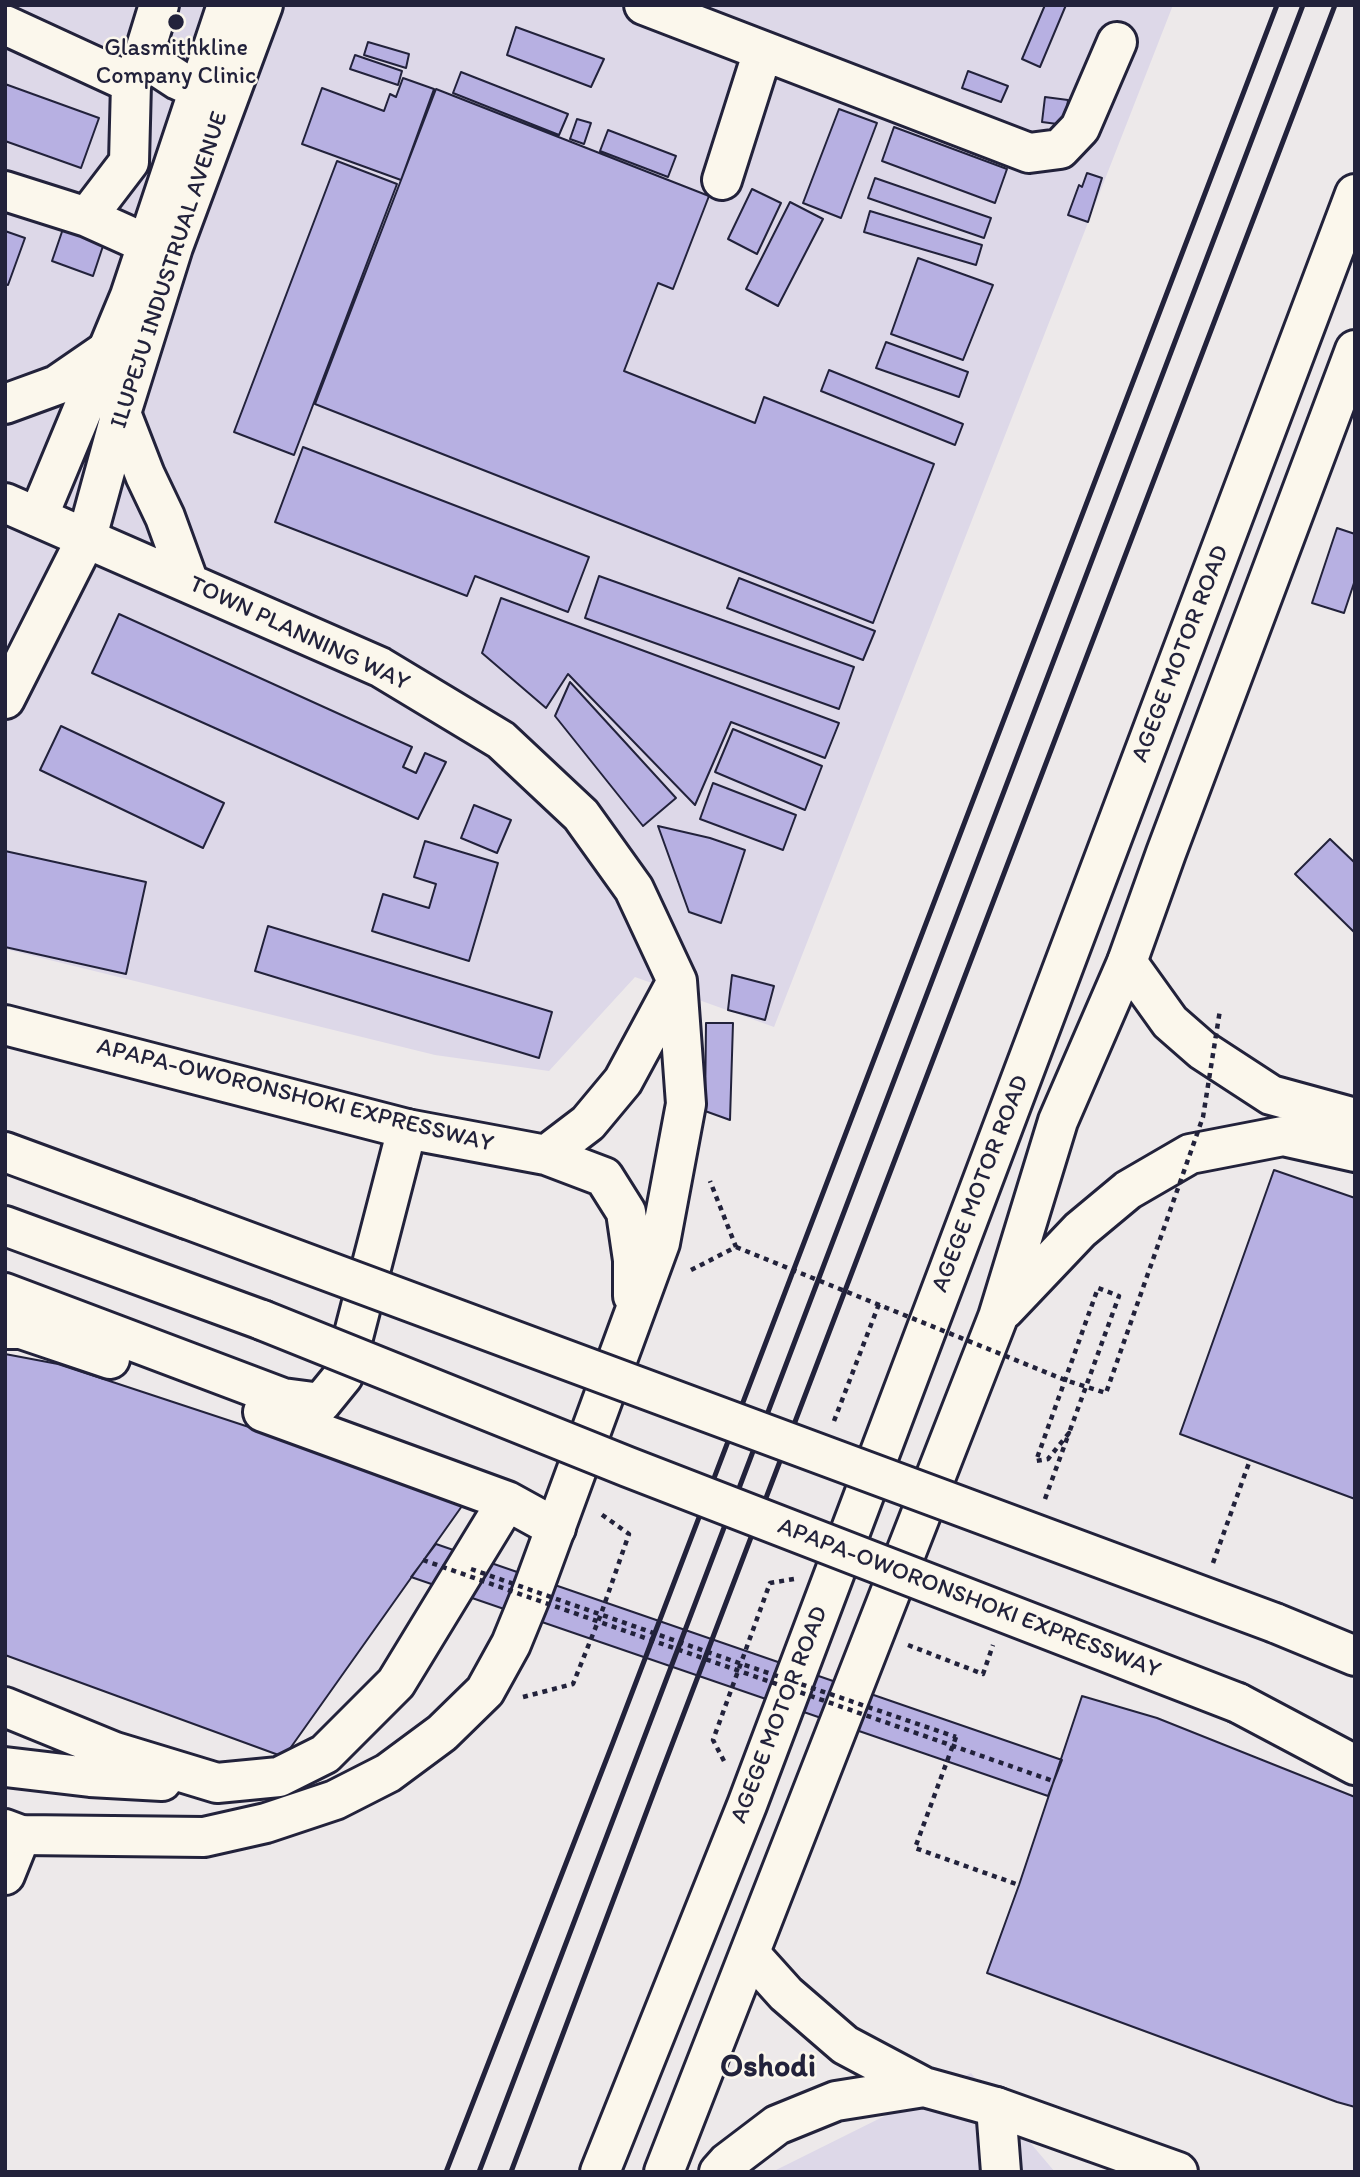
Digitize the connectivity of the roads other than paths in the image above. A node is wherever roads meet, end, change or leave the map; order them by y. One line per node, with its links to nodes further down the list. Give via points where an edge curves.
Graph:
1 (159, 5): 8 (main road)
2 (227, 5): 9 (main road, ILUPEJU INDUSTRUAL AVENUE)
3 (263, 5): 19 (main road, ILUPEJU INDUSTRUAL AVENUE, via 173,247)
4 (644, 5): 7 (main road)
5 (5, 26): 8 (main road)
6 (1117, 42): 7 (main road, via 1080,128 1060,149 1028,153)
7 (764, 51): 10 (main road)
8 (137, 70): 9 (main road); 13 (main road, via 130,162)
9 (198, 89): 14 (main road, ILUPEJU INDUSTRUAL AVENUE)
10 (722, 180)
11 (5, 191): 13 (main road)
12 (1355, 194): 15 (main road, AGEGE MOTOR ROAD)
13 (87, 217): 14 (main road)
14 (147, 244): 17 (main road, ILUPEJU INDUSTRUAL AVENUE)
15 (1341, 271): 53 (main road, AGEGE MOTOR ROAD, via 747,1805)
16 (1355, 350): 24 (main road, AGEGE MOTOR ROAD)
17 (105, 352): 18 (main road, via 57,385); 20 (main road, ILUPEJU INDUSTRUAL AVENUE)
18 (5, 404)
19 (121, 412): 21 (main road, ILUPEJU INDUSTRUAL AVENUE); 22 (main road)
20 (22, 510): 21 (main road, TOWN PLANNING WAY)
21 (87, 537): 22 (main road, TOWN PLANNING WAY); 23 (main road, ILUPEJU INDUSTRUAL AVENUE)
22 (189, 583): 25 (main road, TOWN PLANNING WAY, via 380,667 501,740 582,815 634,889)
23 (5, 699)
24 (1127, 962): 27 (main road, via 1170,1022 1202,1050 1271,1095); 34 (main road, AGEGE MOTOR ROAD, via 1058,1121)
25 (677, 981): 31 (main road, via 623,1081 588,1124); 35 (main road, via 686,1104 660,1244)
26 (5, 1025): 28 (main road, APAPA-OWORONSHOKI EXPRESSWAY)
27 (1355, 1118)
28 (407, 1129): 31 (main road, APAPA-OWORONSHOKI EXPRESSWAY); 33 (main road, via 343,1376 321,1403 283,1398)
29 (5, 1152): 39 (main road, bridge)
30 (1355, 1152): 34 (main road, via 1283,1136 1190,1154 1128,1190 1080,1230)
31 (546, 1155): 35 (main road, APAPA-OWORONSHOKI EXPRESSWAY, via 604,1177 626,1212 633,1260)
32 (5, 1226): 42 (main road, APAPA-OWORONSHOKI EXPRESSWAY, bridge, via 262,1320)
33 (5, 1293)
34 (998, 1317): 50 (main road, AGEGE MOTOR ROAD)
35 (632, 1319): 38 (main road)
36 (10, 1328): 37 (main road, via 273,1415)
37 (508, 1500): 38 (main road); 47 (main road, via 396,1683 342,1738 325,1754 279,1777)
38 (556, 1528): 48 (main road, via 511,1644 485,1691 442,1733 388,1773 335,1800 204,1837)
39 (1275, 1623): 40 (main road); 41 (main road)
40 (1355, 1641)
41 (1355, 1657)
42 (1238, 1703): 44 (main road, APAPA-OWORONSHOKI EXPRESSWAY); 45 (main road)
43 (5, 1707): 47 (main road, via 115,1752)
44 (1355, 1747)
45 (1355, 1765)
46 (5, 1767): 47 (main road, via 90,1777)
47 (217, 1783)
48 (13, 1832): 49 (main road)
49 (5, 1875)
50 (750, 1954): 51 (main road, via 786,1994 845,2045); 54 (main road, AGEGE MOTOR ROAD)
51 (924, 2087): 52 (main road); 55 (main road, via 835,2101 777,2125)
52 (996, 2107): 56 (main road); 57 (main road)
53 (600, 2172)
54 (664, 2172)
55 (719, 2172)
56 (1000, 2172)
57 (1178, 2172)

